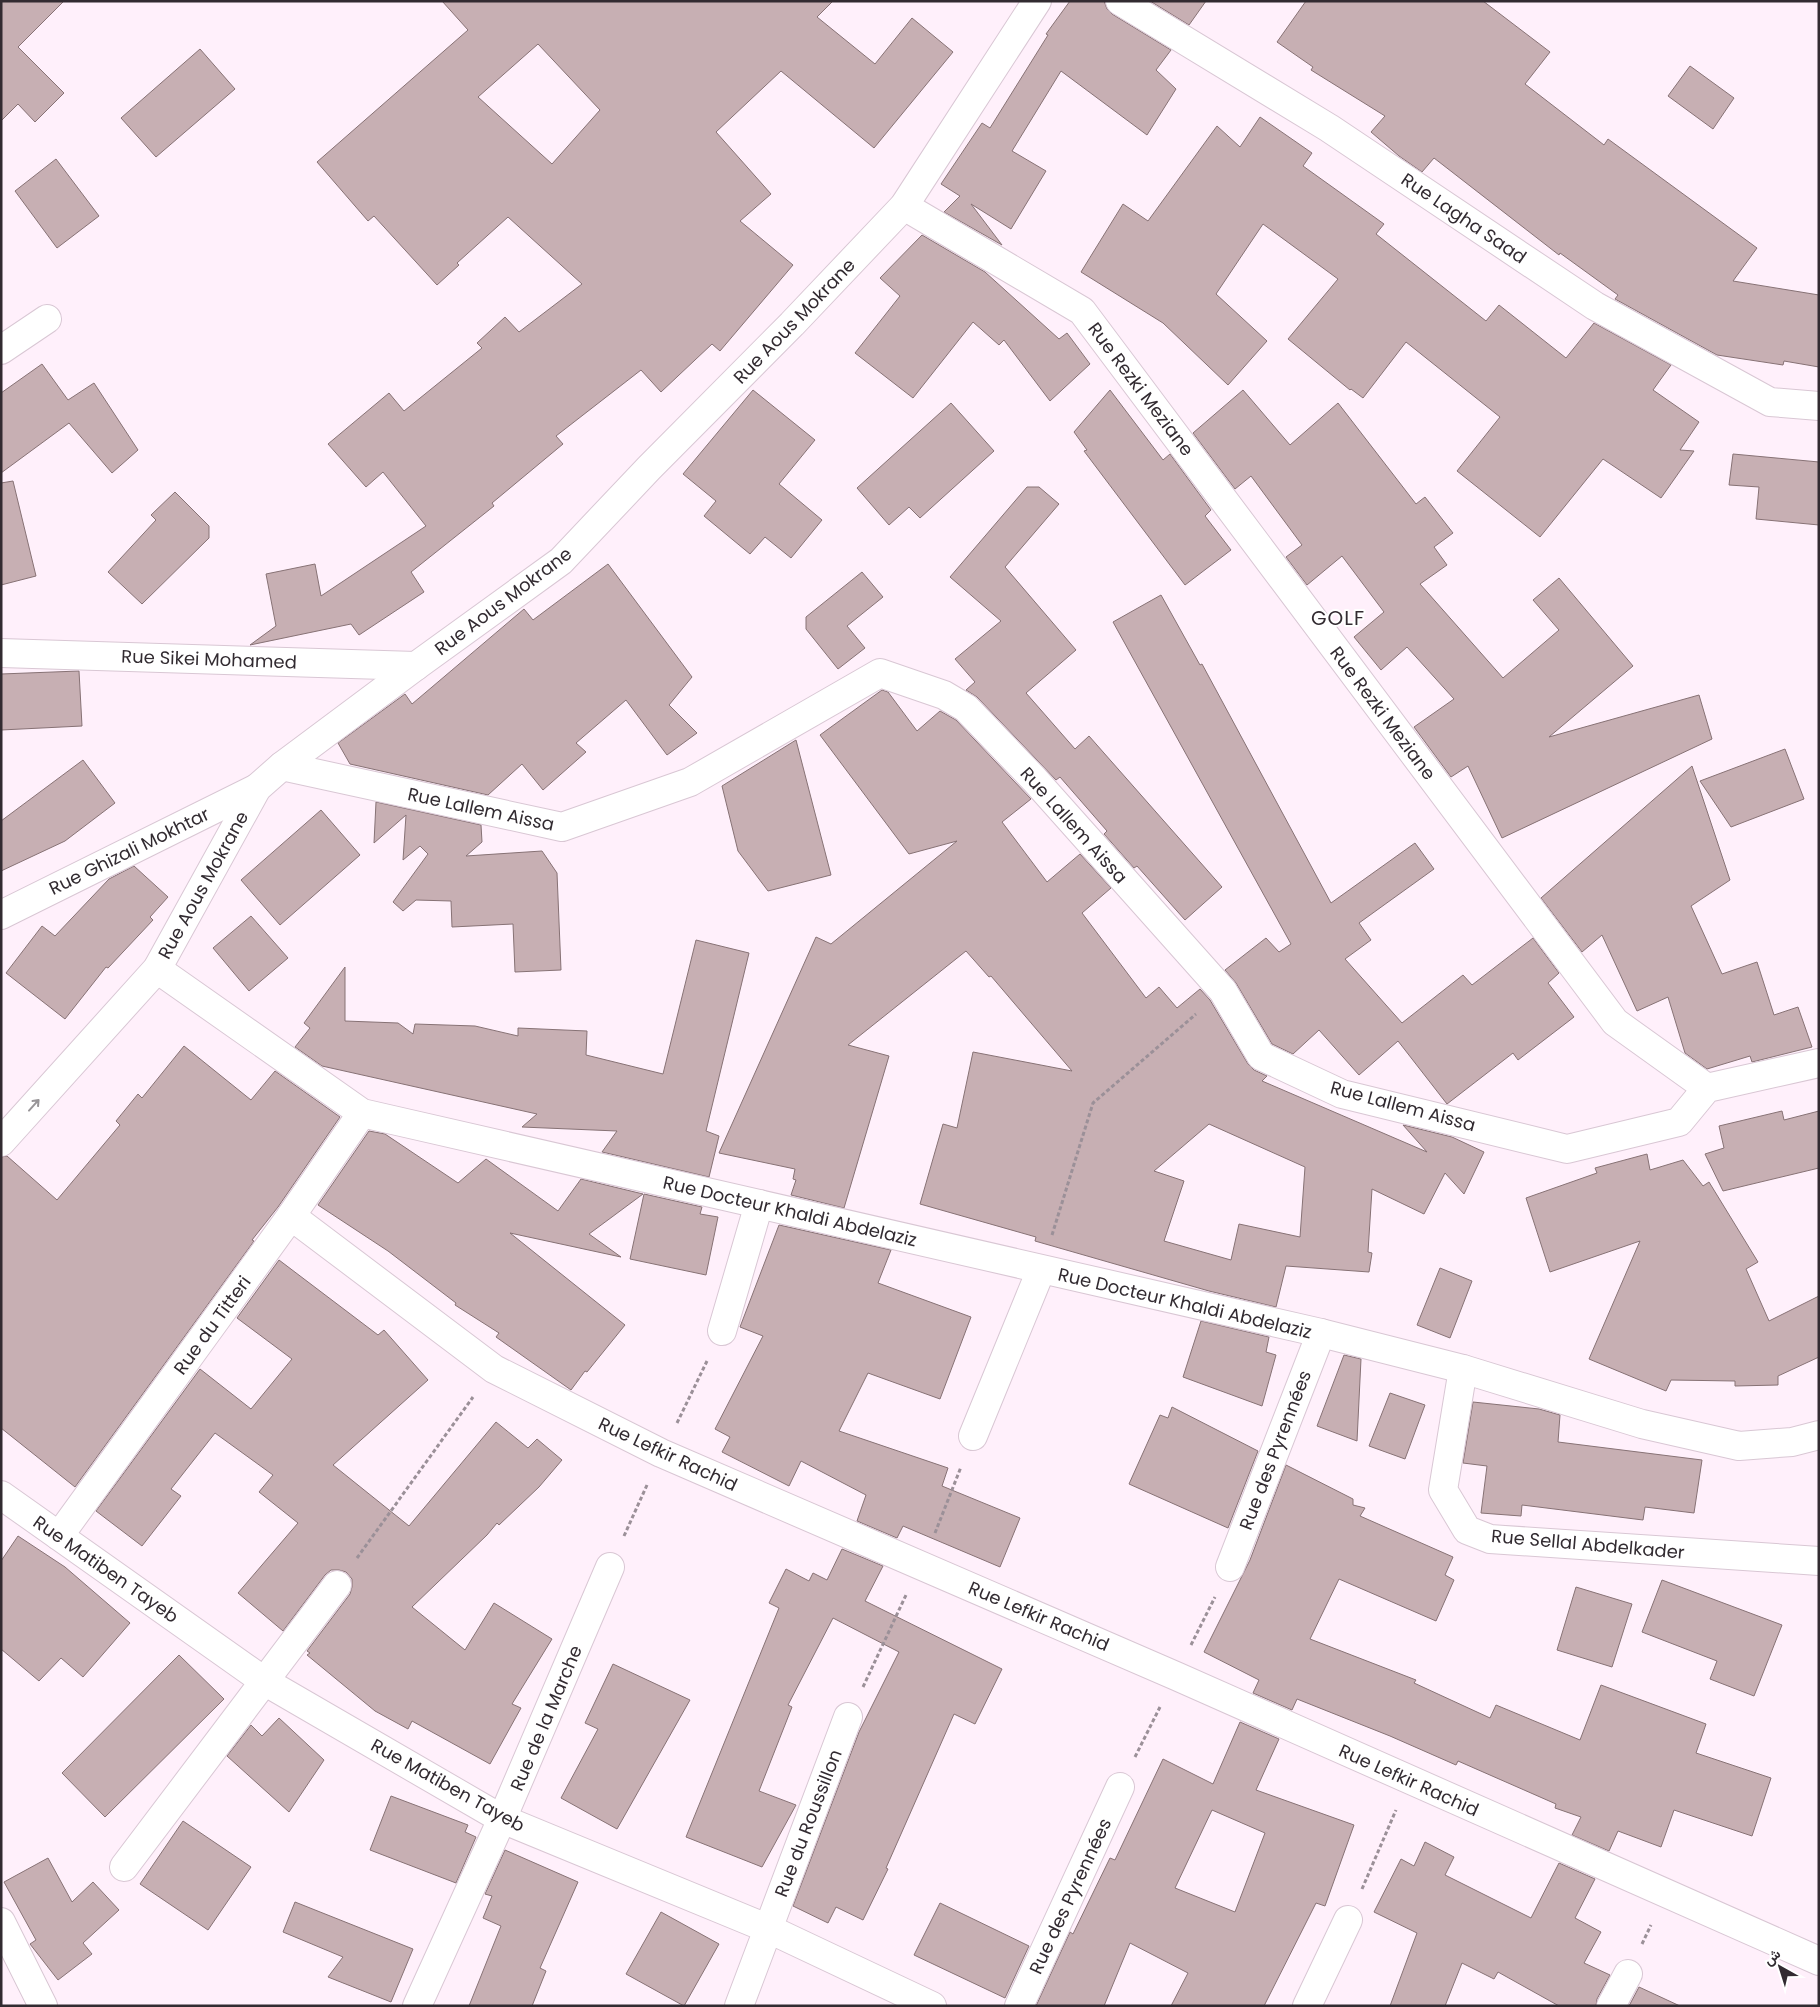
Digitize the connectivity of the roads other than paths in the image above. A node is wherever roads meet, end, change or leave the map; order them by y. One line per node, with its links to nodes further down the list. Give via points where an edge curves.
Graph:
1 (1037, 1): 3 (street, Rue Aous Mokrane)
2 (1120, 1): 6 (street, Rue Lagha Saad, via 1329,128 1595,306 1770,402)
3 (904, 206): 8 (street, Rue Aous Mokrane, via 561,562); 14 (street, Rue Rezki Meziane, via 1082,312 1615,1022)
4 (47, 319): 5 (street)
5 (1, 350)
6 (1819, 406)
7 (1, 653): 8 (street, Rue Sikei Mohamed)
8 (416, 666): 9 (street, Rue Aous Mokrane)
9 (282, 766): 10 (street, Rue Aous Mokrane); 14 (street, Rue Lallem Aissa, via 562,826 690,782 880,673 944,695 966,708 1034,778 1223,991 1261,1056 1342,1094 1567,1149 1679,1122)
10 (257, 788): 11 (street, Rue Ghizali Mokhtar); 12 (street, Rue Aous Mokrane)
11 (1, 915)
12 (156, 969): 15 (street, Rue Docteur Khaldi Abdelaziz); 16 (street, Rue Aous Mokrane, one-way to 12)
13 (1819, 1063): 14 (street)
14 (1707, 1088)
15 (362, 1113): 17 (street, Rue Docteur Khaldi Abdelaziz); 18 (street, Rue du Titteri)
16 (1, 1142)
17 (759, 1204): 19 (street, Rue Docteur Khaldi Abdelaziz); 20 (street)
18 (291, 1216): 26 (street, Rue du Titteri); 39 (street, Rue Lefkir Rachid, via 494,1369 661,1453 1176,1676)
19 (1041, 1270): 21 (street, Rue Docteur Khaldi Abdelaziz); 24 (street)
20 (722, 1332)
21 (1320, 1334): 22 (street, Rue Docteur Khaldi Abdelaziz); 29 (street, Rue des Pyrennées)
22 (1463, 1369): 23 (street, Rue Docteur Khaldi Abdelaziz, via 1642,1424 1739,1446 1792,1442); 27 (street, Rue Sellal Abdelkader, via 1443,1490 1467,1530 1490,1539)
23 (1819, 1435)
24 (973, 1436)
25 (1, 1496): 26 (street, Rue Matiben Tayeb)
26 (59, 1536): 31 (street, Rue Matiben Tayeb)
27 (1819, 1560)
28 (610, 1567): 34 (street, Rue de la Marche)
29 (1230, 1567)
30 (337, 1585): 31 (street)
31 (264, 1681): 34 (street, Rue Matiben Tayeb); 35 (street)
32 (848, 1717): 38 (street, Rue du Roussillon)
33 (1120, 1786): 45 (street, Rue des Pyrennées)
34 (502, 1819): 38 (street, Rue Matiben Tayeb); 42 (street, Rue de la Marche)
35 (124, 1867)
36 (1348, 1920): 46 (street)
37 (1, 1922): 41 (street)
38 (769, 1930): 43 (street, Rue du Roussillon); 44 (street, Rue Matiben Tayeb)
39 (1819, 1961)
40 (1628, 1974): 47 (street)
41 (43, 2006)
42 (417, 2006)
43 (738, 2006)
44 (932, 2006)
45 (1019, 2006)
46 (1307, 2006)
47 (1610, 2006)

